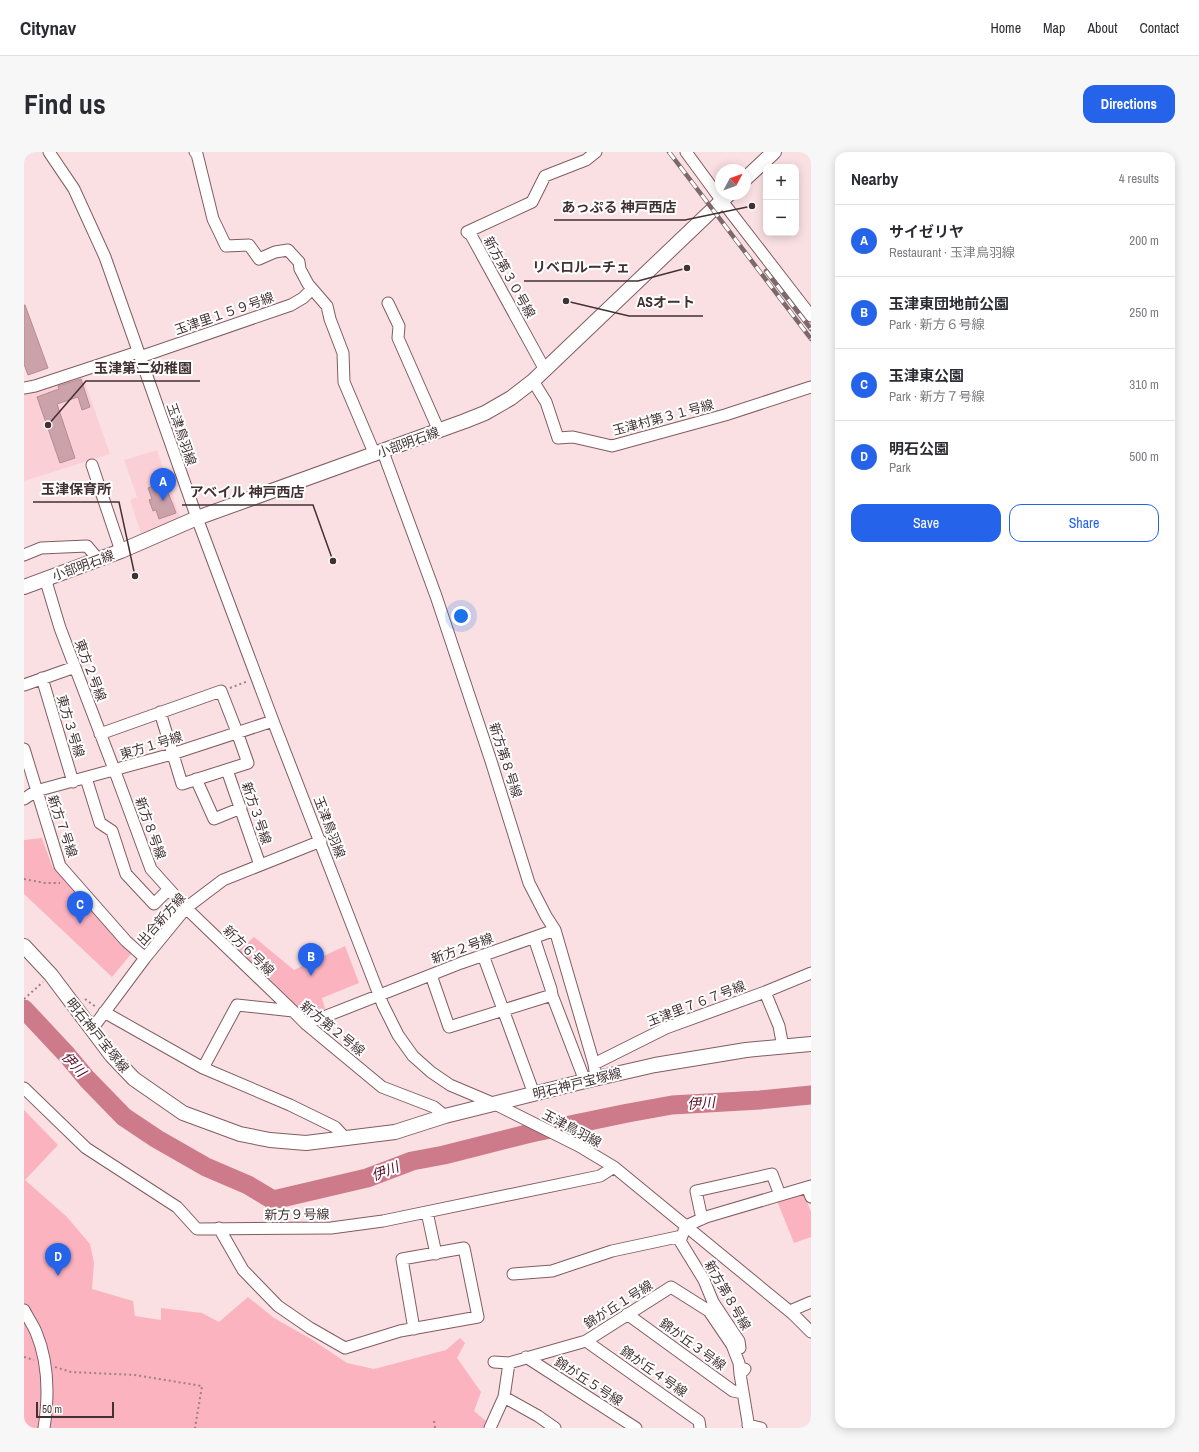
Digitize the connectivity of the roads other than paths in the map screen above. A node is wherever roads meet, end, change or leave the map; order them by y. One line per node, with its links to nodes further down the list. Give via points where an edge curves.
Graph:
1 (50, 152): 13 (street, 玉津鳥羽線, via 74,189 102,251)
2 (195, 152): 10 (street, 新方第８号線, via 213,219 226,246 249,245 259,259 288,250 299,262 300,269)
3 (596, 152): 14 (street, 新方第３０号線, via 586,160 545,176 532,202 467,232 471,235)
4 (686, 152): 7 (street)
5 (774, 152): 6 (main road)
6 (751, 173)
7 (715, 185)
8 (722, 200): 14 (main road, 小部明石線)
9 (727, 200): 12 (street)
10 (312, 288): 13 (street, 玉津里１５９号線, via 291,305); 19 (street, 新方第８号線, via 327,306 344,353 344,382)
11 (388, 303): 18 (street, via 399,326 398,338)
12 (811, 316)
13 (139, 354): 17 (street, 玉津里１５９号線); 21 (street, 玉津鳥羽線)
14 (545, 370): 15 (main road, 小部明石線)
15 (533, 381): 16 (street, 玉津村第３１号線, via 546,402 558,438 573,437 612,446 725,415); 18 (main road, 小部明石線, via 485,413)
16 (811, 387)
17 (24, 388)
18 (439, 431): 19 (main road, 小部明石線)
19 (379, 453): 21 (main road, 小部明石線); 48 (street, 新方第８号線, via 436,596 529,883)
20 (92, 465): 22 (street)
21 (196, 518): 22 (main road, 小部明石線); 31 (street, 玉津鳥羽線)
22 (121, 551): 24 (main road, 小部明石線)
23 (24, 555): 24 (street, via 41,548 87,546)
24 (98, 559): 25 (main road, 小部明石線)
25 (45, 578): 26 (main road, 小部明石線); 27 (street, 東方２号線)
26 (24, 587)
27 (75, 667): 28 (street); 33 (street, 東方２号線)
28 (42, 678): 29 (street); 40 (street, 東方３号線)
29 (24, 684)
30 (160, 712): 32 (street, via 221,691); 33 (street); 35 (street)
31 (273, 721): 32 (street, 東方１号線); 44 (street, 玉津鳥羽線)
32 (237, 732): 35 (street, 東方１号線); 37 (street, via 248,763)
33 (100, 734): 36 (street, 東方２号線)
34 (24, 749): 41 (street, 新方７号線)
35 (172, 754): 36 (street, 東方１号線); 39 (street, via 182,784)
36 (114, 770): 38 (street, 東方１号線); 46 (street, 新方８号線, via 150,869)
37 (228, 770): 39 (street); 43 (street, 新方３号線)
38 (86, 778): 40 (street, 東方１号線); 46 (street, via 100,823 112,831 126,874 154,904)
39 (196, 779): 43 (street, via 214,819)
40 (73, 782): 41 (street, 東方１号線)
41 (36, 791): 42 (street); 52 (street, 新方７号線, via 60,866 126,941)
42 (24, 799)
43 (241, 808): 45 (street, 新方３号線)
44 (321, 841): 45 (street, 出合新方線); 57 (street, 玉津鳥羽線)
45 (260, 865): 47 (street, 出合新方線, via 223,880)
46 (169, 890): 47 (street, 新方８号線)
47 (186, 908): 52 (street, 出合新方線); 59 (street, 新方６号線)
48 (555, 930): 49 (street, 新方２号線); 65 (street, 新方第８号線)
49 (534, 938): 51 (street, 新方２号線); 56 (street)
50 (24, 946): 62 (main road, 明石神戸宝塚線, via 51,975)
51 (483, 955): 54 (street, 新方２号線); 58 (street)
52 (145, 958): 60 (street, 出合新方線)
53 (811, 974): 55 (street, 玉津里７６７号線)
54 (431, 975): 57 (street, 新方２号線); 58 (street, via 449,1027)
55 (765, 992): 64 (street, via 779,1026); 65 (street, 玉津里７６７号線, via 666,1028)
56 (552, 994): 58 (street); 67 (street)
57 (380, 995): 61 (street, 新方２号線); 70 (street, 玉津鳥羽線, via 398,1035 413,1056 450,1085)
58 (502, 1010): 69 (street)
59 (292, 1011): 61 (street, 新方第２号線); 66 (street, 新方第２号線, via 237,1005)
60 (104, 1012): 62 (street, 出合新方線); 66 (street, 明石神戸宝塚線)
61 (306, 1024): 71 (street, 新方第２号線, via 382,1087 434,1107)
62 (92, 1029): 72 (main road, 明石神戸宝塚線, via 112,1056 134,1079 183,1113 240,1134 270,1140 306,1143)
63 (811, 1044): 64 (main road, 明石神戸宝塚線)
64 (782, 1047): 67 (main road, 明石神戸宝塚線, via 746,1050 655,1065)
65 (594, 1064): 67 (street, 新方第８号線)
66 (203, 1068): 72 (street, 明石神戸宝塚線, via 335,1127)
67 (590, 1080): 69 (main road, 明石神戸宝塚線)
68 (24, 1088): 78 (street, 新方９号線, via 86,1148 177,1207 197,1228)
69 (534, 1094): 70 (main road, 明石神戸宝塚線)
70 (495, 1104): 71 (main road, 明石神戸宝塚線); 73 (street, 玉津鳥羽線, via 579,1146)
71 (445, 1116): 72 (main road, 明石神戸宝塚線, via 395,1132)
72 (346, 1139)
73 (614, 1167): 76 (street, 新方９号線, via 600,1176); 79 (street, 玉津鳥羽線)
74 (810, 1190): 75 (street)
75 (780, 1195): 77 (street); 77 (street, via 772,1174 696,1191)
76 (427, 1212): 78 (street, 新方９号線, via 331,1228); 80 (street)
77 (702, 1219): 79 (street)
78 (219, 1228): 86 (street, via 243,1270 278,1306 345,1348)
79 (684, 1231): 81 (street, via 552,1271); 84 (street, 玉津鳥羽線); 92 (street, 新方第８号線, via 680,1241 704,1280 713,1302 738,1341 745,1369)
80 (436, 1254): 86 (street, via 402,1259); 86 (street, via 464,1248 478,1317)
81 (513, 1274)
82 (811, 1302): 84 (street)
83 (24, 1310): 96 (street, via 36,1332 45,1364 48,1404)
84 (790, 1311): 87 (street, 玉津鳥羽線)
85 (627, 1314): 88 (street, 錦が丘１号線); 92 (street, 錦が丘１号線, via 671,1287 709,1311 732,1345); 93 (street, 錦が丘３号線, via 733,1391)
86 (414, 1328)
87 (811, 1332)
88 (586, 1341): 89 (street, 錦が丘１号線); 100 (street, 錦が丘４号線, via 699,1420)
89 (526, 1357): 91 (street, 錦が丘１号線); 99 (street, 錦が丘５号線)
90 (494, 1362): 91 (street)
91 (509, 1363): 94 (street)
92 (740, 1374): 93 (street, 新方第８号線)
93 (743, 1393): 95 (street, 新方第８号線)
94 (504, 1397): 97 (street); 98 (street)
95 (749, 1426): 101 (street)
96 (44, 1428)
97 (490, 1428)
98 (555, 1428)
99 (636, 1428)
100 (700, 1428)
101 (761, 1428)

